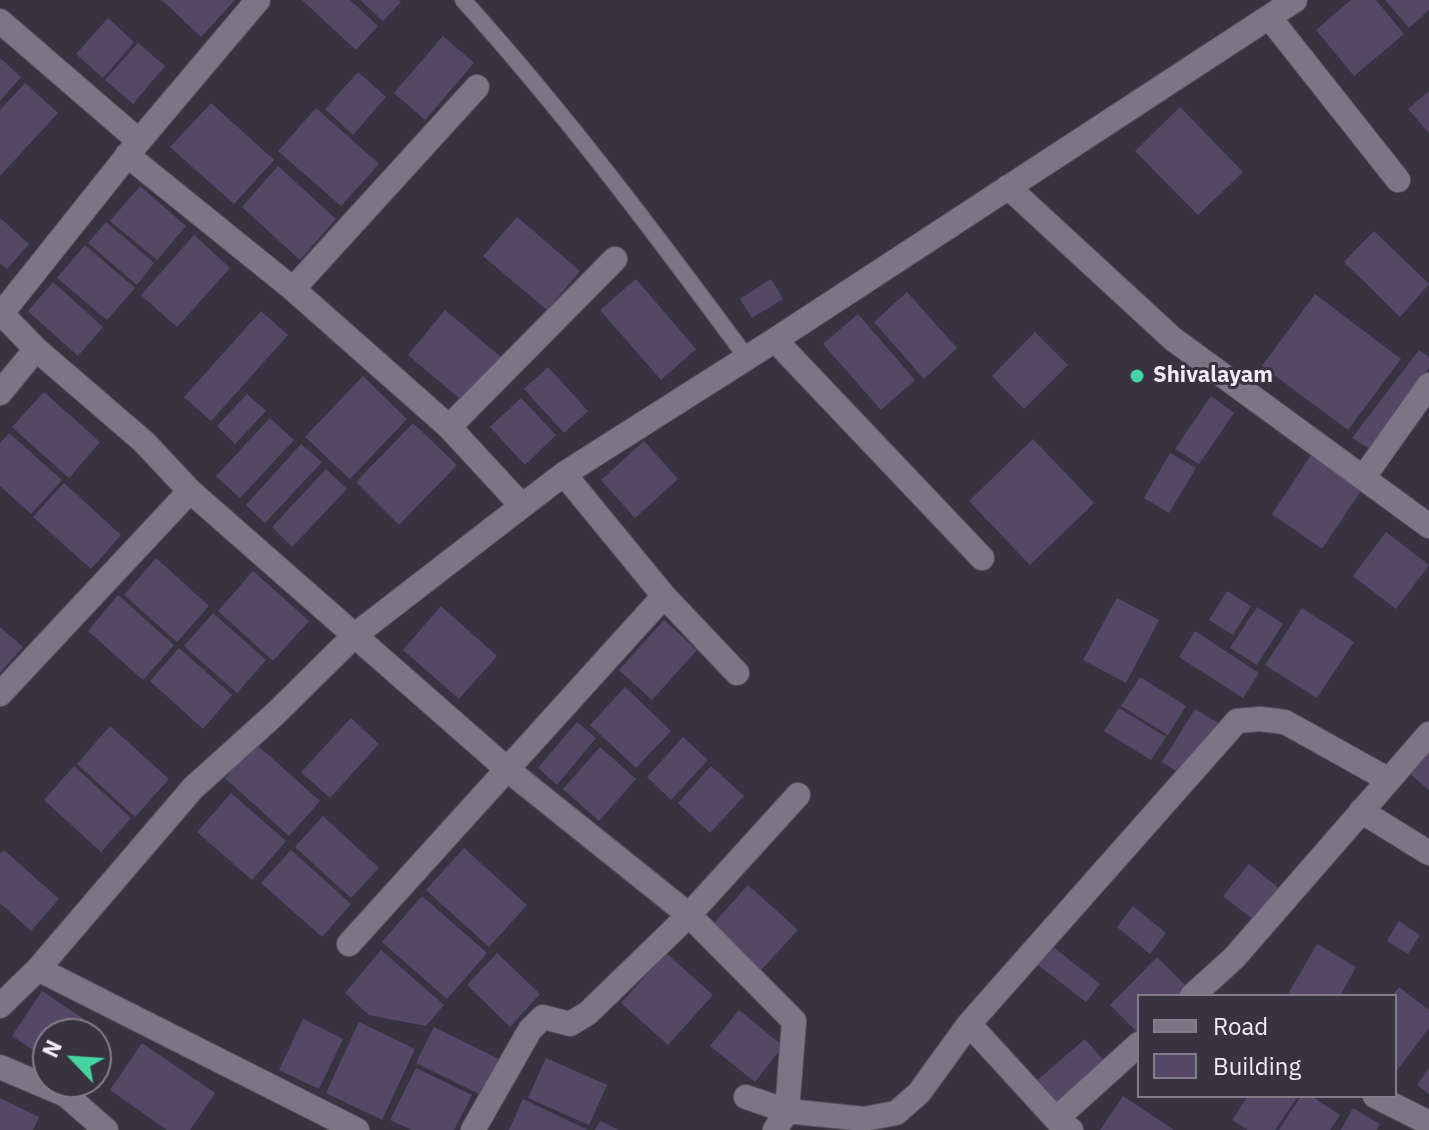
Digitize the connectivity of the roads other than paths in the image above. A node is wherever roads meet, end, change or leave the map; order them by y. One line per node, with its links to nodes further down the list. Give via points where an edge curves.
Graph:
1 (258, 0): 7 (street)
2 (463, 0): 15 (lane, via 661,242)
3 (1295, 0): 4 (street)
4 (1269, 17): 8 (street); 9 (street)
5 (0, 21): 7 (street)
6 (477, 87): 11 (street)
7 (133, 148): 11 (street); 12 (street)
8 (1398, 180)
9 (1008, 187): 13 (street); 20 (street, via 1173,339)
10 (615, 259): 18 (street)
11 (293, 289): 18 (street)
12 (1, 312): 14 (street)
13 (775, 340): 15 (street); 24 (street)
14 (36, 349): 17 (street); 21 (street, via 144,442)
15 (747, 358): 19 (street)
16 (1429, 385): 20 (street)
17 (0, 393)
18 (449, 427): 22 (street)
19 (564, 474): 22 (street); 25 (street)
20 (1363, 478): 23 (street)
21 (190, 491): 26 (street); 28 (street)
22 (522, 506): 26 (street)
23 (1429, 526)
24 (982, 558)
25 (664, 596): 27 (street); 30 (street)
26 (355, 635): 30 (street); 37 (street, via 193,788)
27 (737, 673)
28 (0, 694)
29 (1429, 734): 31 (street)
30 (508, 770): 35 (street); 36 (street)
31 (1389, 780): 33 (street); 40 (street, via 1285,722 1237,721)
32 (798, 795): 35 (street)
33 (1361, 811): 34 (street); 38 (street, via 1234,958)
34 (1429, 853)
35 (689, 915): 45 (street, via 794,1021); 50 (street, via 588,1013 570,1024 543,1017 530,1030)
36 (349, 944)
37 (38, 969): 39 (street); 49 (street)
38 (1194, 994)
39 (0, 1006)
40 (969, 1024): 45 (street, via 919,1093 896,1113 864,1119); 47 (street)
41 (1137, 1046): 47 (street)
42 (0, 1067): 48 (street, via 66,1095)
43 (746, 1097): 45 (street)
44 (1379, 1098): 46 (street)
45 (781, 1120)
46 (1429, 1123)
47 (1063, 1124)
48 (106, 1130)
49 (357, 1130)
50 (473, 1130)

